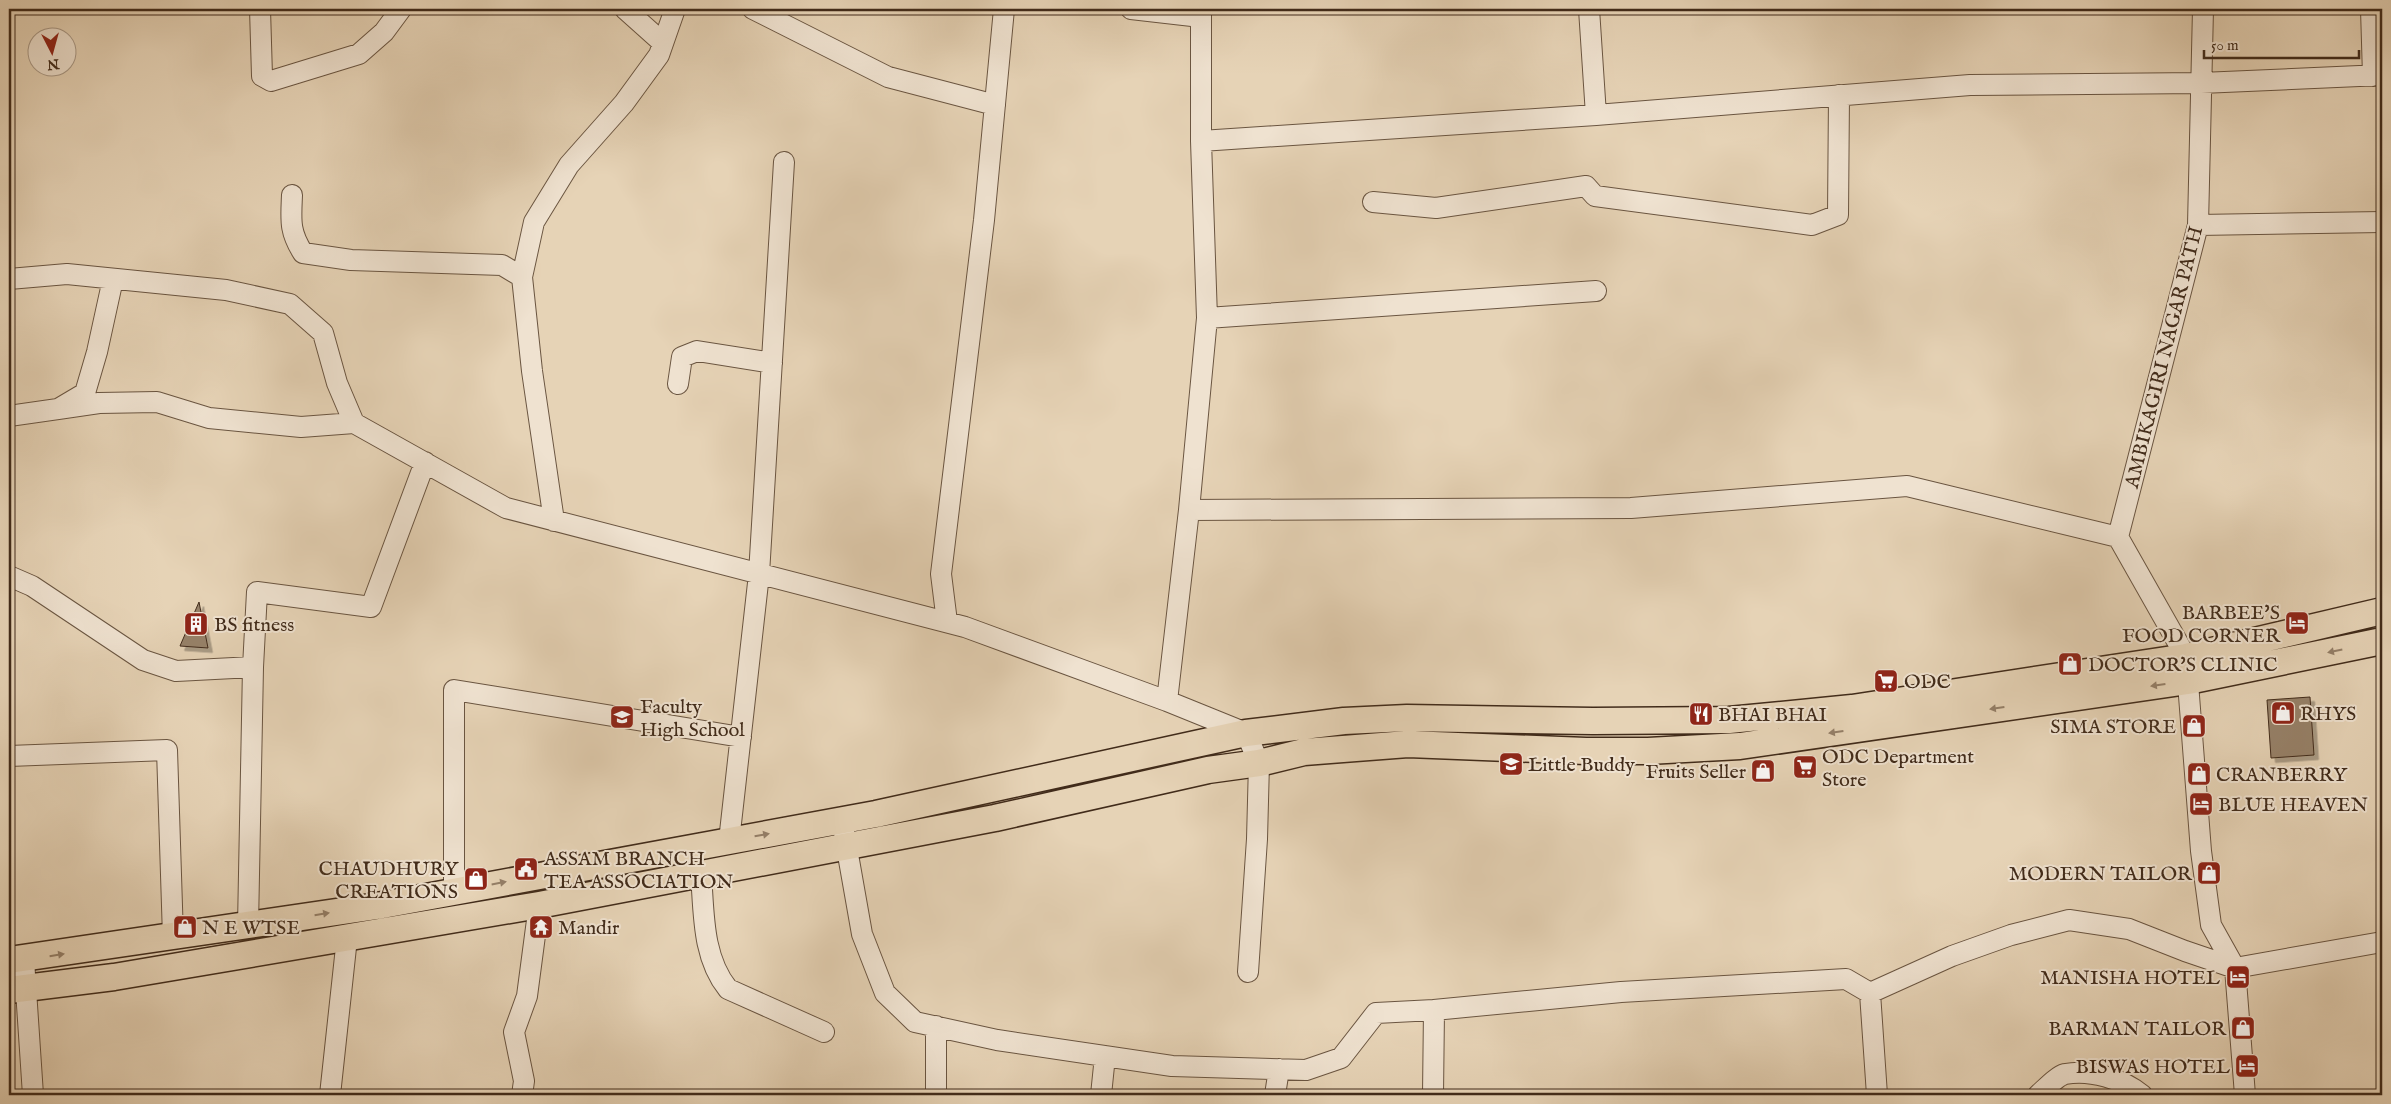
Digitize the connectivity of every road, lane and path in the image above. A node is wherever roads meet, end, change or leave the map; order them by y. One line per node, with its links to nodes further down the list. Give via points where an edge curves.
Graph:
1 (260, 9): 2 (street, via 262,76 271,81 359,54 384,32)
2 (402, 9)
3 (625, 9): 12 (street)
4 (675, 9): 12 (street)
5 (753, 9): 16 (street, via 888,77)
6 (1004, 9): 16 (street)
7 (1131, 9): 11 (street)
8 (1588, 9): 17 (street)
9 (2203, 9): 14 (street, AMBIKAGIRI NAGAR PATH)
10 (2371, 9): 13 (street)
11 (1201, 13): 18 (street)
12 (663, 43): 24 (street, via 659,55 624,103 569,165 534,222)
13 (2378, 76): 14 (street)
14 (2201, 83): 15 (street, via 1970,84); 23 (street, AMBIKAGIRI NAGAR PATH)
15 (1839, 95): 17 (street); 21 (street, via 1838,215 1812,225 1595,196 1586,186 1436,208)
16 (995, 105): 41 (street, via 941,574)
17 (1596, 115): 18 (street)
18 (1201, 142): 28 (street)
19 (784, 162): 29 (street)
20 (292, 196): 24 (street, via 290,226 302,253 351,260 502,265)
21 (1372, 202)
22 (2382, 222): 23 (street)
23 (2198, 225): 37 (street, AMBIKAGIRI NAGAR PATH)
24 (522, 278): 36 (street)
25 (9, 279): 26 (street, via 67,274)
26 (113, 279): 31 (street, via 85,393); 33 (street, via 226,290 290,304 323,333 337,383)
27 (1596, 290): 28 (street)
28 (1206, 318): 35 (street)
29 (772, 363): 30 (street, via 690,352 682,357); 38 (street)
30 (678, 384)
31 (58, 409): 32 (street); 33 (street, via 100,403 157,402 218,419 301,427)
32 (9, 416)
33 (354, 423): 34 (street)
34 (425, 462): 36 (street, via 506,508); 43 (street, via 371,608 257,592)
35 (1189, 510): 37 (street, via 1631,508 1906,486); 45 (street)
36 (554, 521): 38 (street)
37 (2118, 537): 44 (street)
38 (759, 574): 41 (street); 47 (street)
39 (9, 576): 43 (street, via 32,586 143,660 176,671)
40 (2382, 611): 44 (main road)
41 (947, 622): 45 (street)
42 (2382, 641): 44 (main road, one-way to 44)
43 (253, 667): 56 (street)
44 (2187, 669): 46 (main road, via 1729,720 1408,718 1344,721); 49 (main road, one-way to 49, via 1740,746 1586,751 1408,744 1304,752); 61 (street, via 2201,851 2211,926)
45 (1167, 701): 46 (street)
46 (1246, 734): 49 (street); 50 (main road)
47 (741, 737): 51 (street); 54 (street, via 454,690)
48 (9, 756): 57 (street, via 167,750)
49 (1259, 763): 52 (main road, via 1208,770 995,818); 62 (street)
50 (842, 820): 51 (main road, one-way to 50); 52 (street)
51 (729, 841): 54 (main road, one-way to 51)
52 (846, 846): 53 (main road); 66 (street, via 862,934 885,993 915,1022)
53 (700, 874): 55 (main road); 67 (street, via 707,941 718,976 728,989)
54 (454, 892): 56 (main road, one-way to 54)
55 (539, 905): 58 (main road); 72 (street, via 527,996 514,1032 524,1081)
56 (248, 926): 57 (main road)
57 (173, 937): 60 (main road, one-way to 57)
58 (347, 938): 63 (main road); 71 (street)
59 (2382, 942): 61 (street)
60 (16, 960): 63 (street)
61 (2235, 968): 64 (street, via 2129,929 2069,920 1952,956); 80 (street)
62 (1248, 972)
63 (17, 990): 70 (street)
64 (1870, 993): 65 (street, via 1846,979 1621,992); 77 (street)
65 (1434, 1010): 69 (street, via 1376,1013 1340,1058 1306,1070); 76 (street)
66 (936, 1026): 68 (street, via 997,1040); 73 (street)
67 (824, 1032)
68 (1105, 1056): 69 (street, via 1172,1066); 74 (street)
69 (1279, 1069): 75 (street)
70 (33, 1095)
71 (330, 1095)
72 (522, 1095)
73 (936, 1095)
74 (1101, 1095)
75 (1275, 1095)
76 (1433, 1095)
77 (1877, 1095)
78 (2038, 1095): 79 (street, via 2064,1074 2099,1074)
79 (2142, 1095)
80 (2245, 1095)

